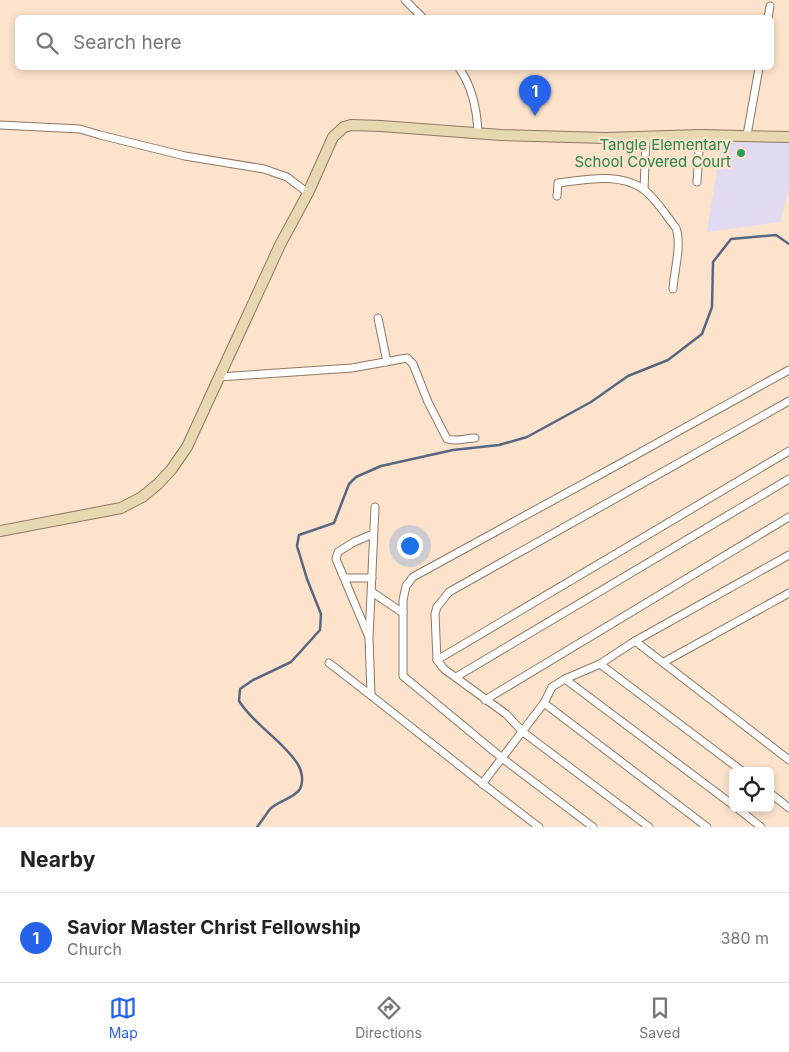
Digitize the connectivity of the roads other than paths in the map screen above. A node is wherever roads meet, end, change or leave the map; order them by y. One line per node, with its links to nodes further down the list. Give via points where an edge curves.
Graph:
1 (405, 0): 3 (street)
2 (770, 6): 4 (street)
3 (420, 15)
4 (768, 15)
5 (461, 70): 8 (street, via 466,77 476,111)
6 (759, 70): 10 (street)
7 (0, 125): 15 (street, via 76,128 185,156 264,169 287,177)
8 (478, 133): 11 (street, via 606,138); 15 (street, via 381,126 344,127 333,137)
9 (700, 135): 10 (street); 11 (street); 13 (street)
10 (747, 135): 12 (street)
11 (646, 136): 14 (street)
12 (789, 137)
13 (697, 182)
14 (644, 190): 16 (street, via 626,182 587,180 558,183); 17 (street, via 678,234)
15 (308, 193): 21 (street, via 280,244)
16 (557, 196)
17 (673, 289)
18 (378, 318): 19 (street)
19 (387, 362): 21 (street, via 352,368); 23 (street, via 407,358 413,364 447,440)
20 (789, 370): 35 (street, via 413,576 406,586)
21 (219, 377): 28 (street, via 187,447 171,470 142,497 121,508)
22 (789, 401): 38 (street, via 449,592 434,614)
23 (475, 438)
24 (789, 451): 38 (street)
25 (789, 479): 42 (street)
26 (375, 508): 29 (street)
27 (789, 517): 45 (street)
28 (0, 531)
29 (373, 534): 31 (street, via 338,552 336,559); 32 (street)
30 (789, 555): 37 (street)
31 (345, 578): 32 (street); 36 (street)
32 (372, 578): 33 (street)
33 (372, 592): 35 (street); 36 (street)
34 (789, 593): 39 (street)
35 (403, 613): 48 (street, via 403,676)
36 (369, 638): 44 (street)
37 (635, 641): 39 (street); 41 (street)
38 (436, 660): 42 (street)
39 (664, 662): 49 (street)
40 (329, 663): 44 (street)
41 (600, 664): 43 (street); 50 (street)
42 (456, 677): 45 (street)
43 (565, 679): 46 (street, via 552,687); 53 (street)
44 (371, 695): 51 (street)
45 (485, 700): 47 (street, via 506,714)
46 (544, 703): 47 (street); 59 (street)
47 (523, 732): 48 (street); 58 (street)
48 (502, 758): 51 (street); 57 (street)
49 (789, 760)
50 (737, 767)
51 (482, 784): 56 (street)
52 (774, 796): 54 (street)
53 (729, 801)
54 (789, 808)
55 (743, 812): 60 (street)
56 (539, 827)
57 (593, 827)
58 (649, 827)
59 (707, 827)
60 (762, 827)

